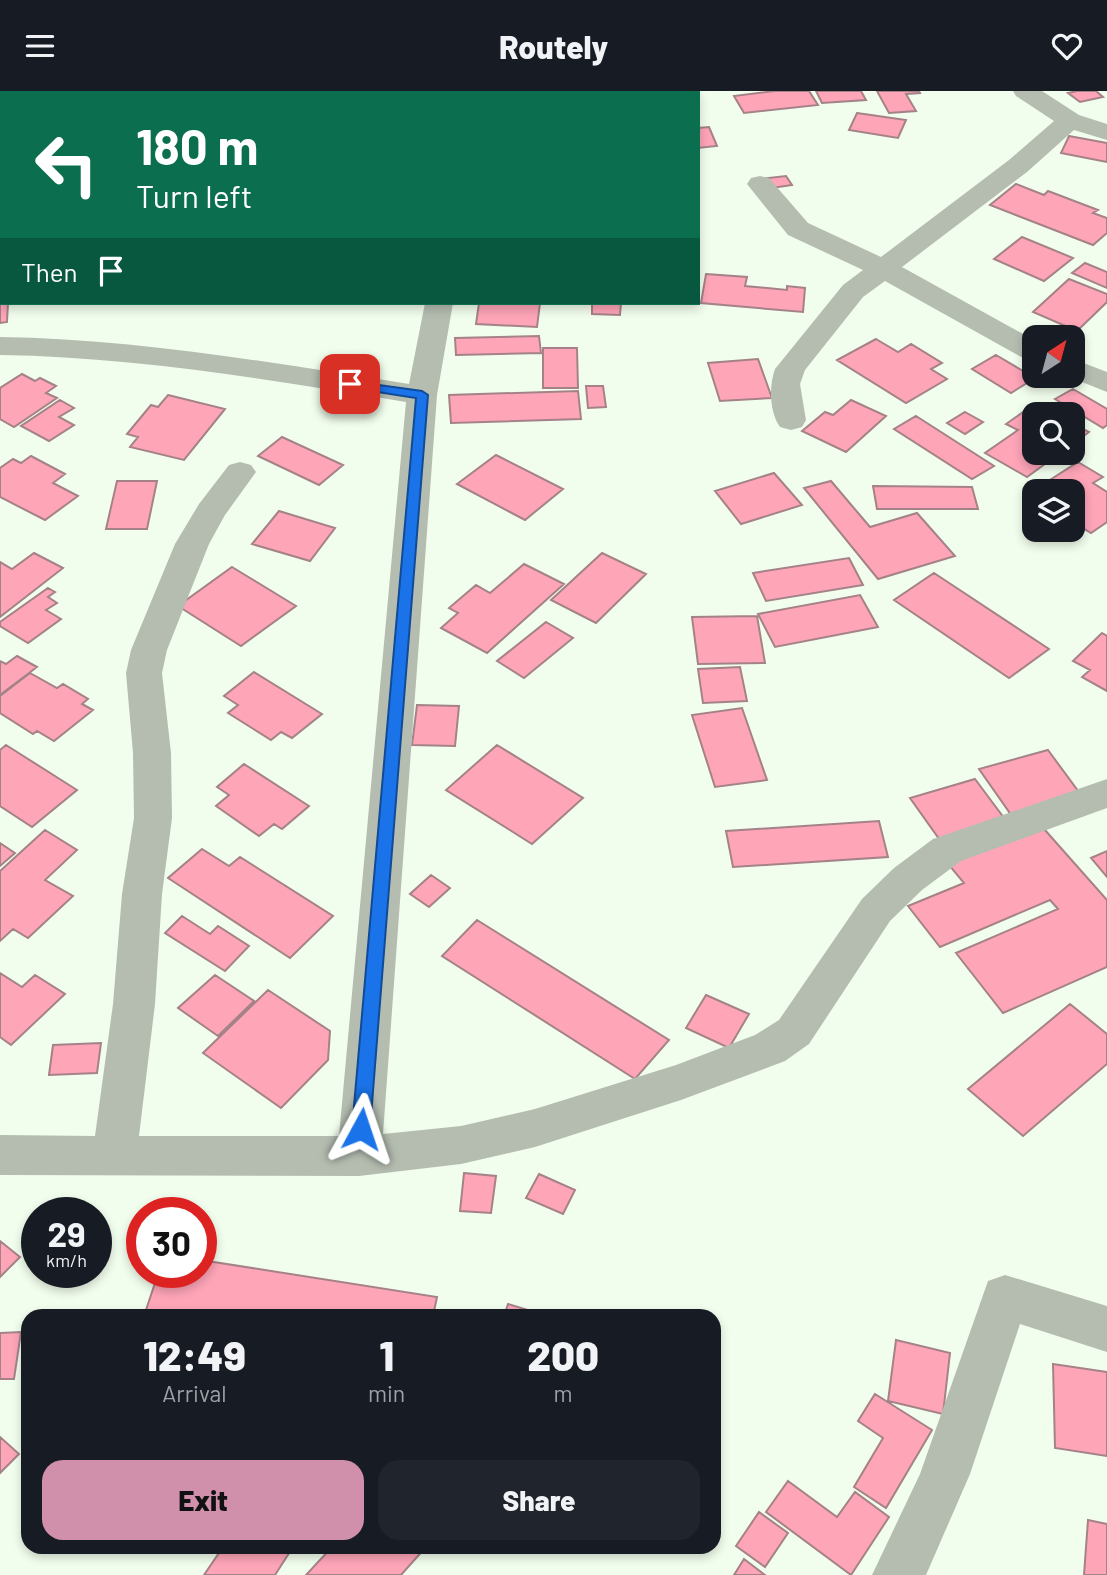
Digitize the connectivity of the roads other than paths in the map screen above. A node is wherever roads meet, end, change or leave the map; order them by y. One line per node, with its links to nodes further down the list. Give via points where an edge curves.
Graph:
1 (1025, 91): 2 (street)
2 (1070, 120): 3 (street); 5 (street, via 1018,166)
3 (1107, 132)
4 (760, 184): 5 (street, via 799,229)
5 (883, 268): 7 (street); 12 (street, via 853,291 790,369 785,384)
6 (439, 305): 11 (street)
7 (1022, 345)
8 (0, 346): 11 (street, via 80,348 198,361)
9 (1085, 373): 10 (street)
10 (1107, 383)
11 (422, 395): 17 (street)
12 (791, 420)
13 (240, 473): 16 (street, via 192,544 144,673 153,818)
14 (1107, 793): 17 (street, via 947,850 908,879 876,910 794,1032 770,1048 535,1128 461,1145)
15 (0, 1155): 16 (street)
16 (115, 1155): 17 (street)
17 (359, 1156)
18 (1107, 1329): 19 (street, via 1005,1297 947,1466)
19 (898, 1575)

